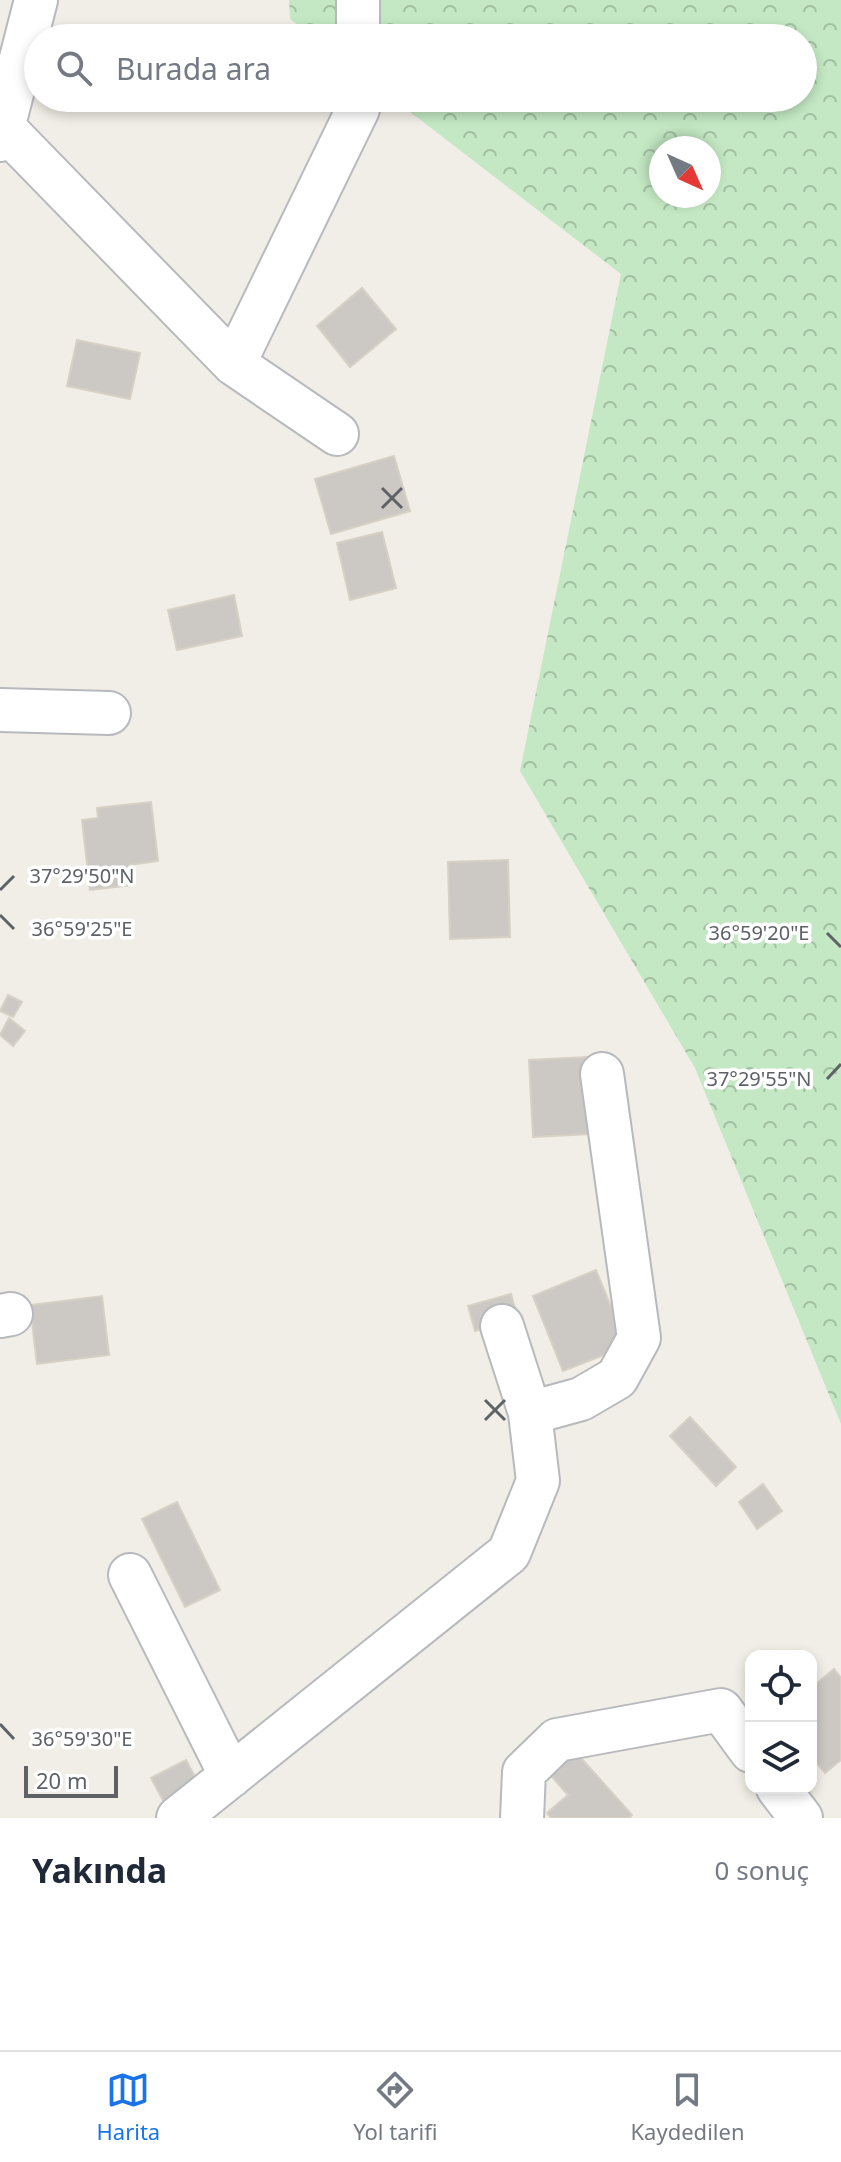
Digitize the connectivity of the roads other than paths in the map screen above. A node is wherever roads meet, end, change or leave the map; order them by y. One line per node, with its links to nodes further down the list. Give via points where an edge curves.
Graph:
1 (36, 0): 3 (street)
2 (358, 0): 4 (street)
3 (30, 24)
4 (358, 24)
5 (24, 47): 7 (street)
6 (357, 112): 8 (street)
7 (2, 134): 8 (street)
8 (234, 364): 9 (street)
9 (337, 434)
10 (0, 710): 11 (street)
11 (109, 713)
12 (602, 1074): 14 (street, via 639,1338 617,1378 581,1399)
13 (502, 1326): 14 (street)
14 (530, 1413): 17 (street, via 538,1481 509,1553)
15 (130, 1575): 17 (street)
16 (745, 1743): 20 (street, via 721,1710 557,1740 524,1772)
17 (231, 1776): 19 (street)
18 (783, 1794): 21 (street)
19 (178, 1818)
20 (522, 1818)
21 (801, 1818)

